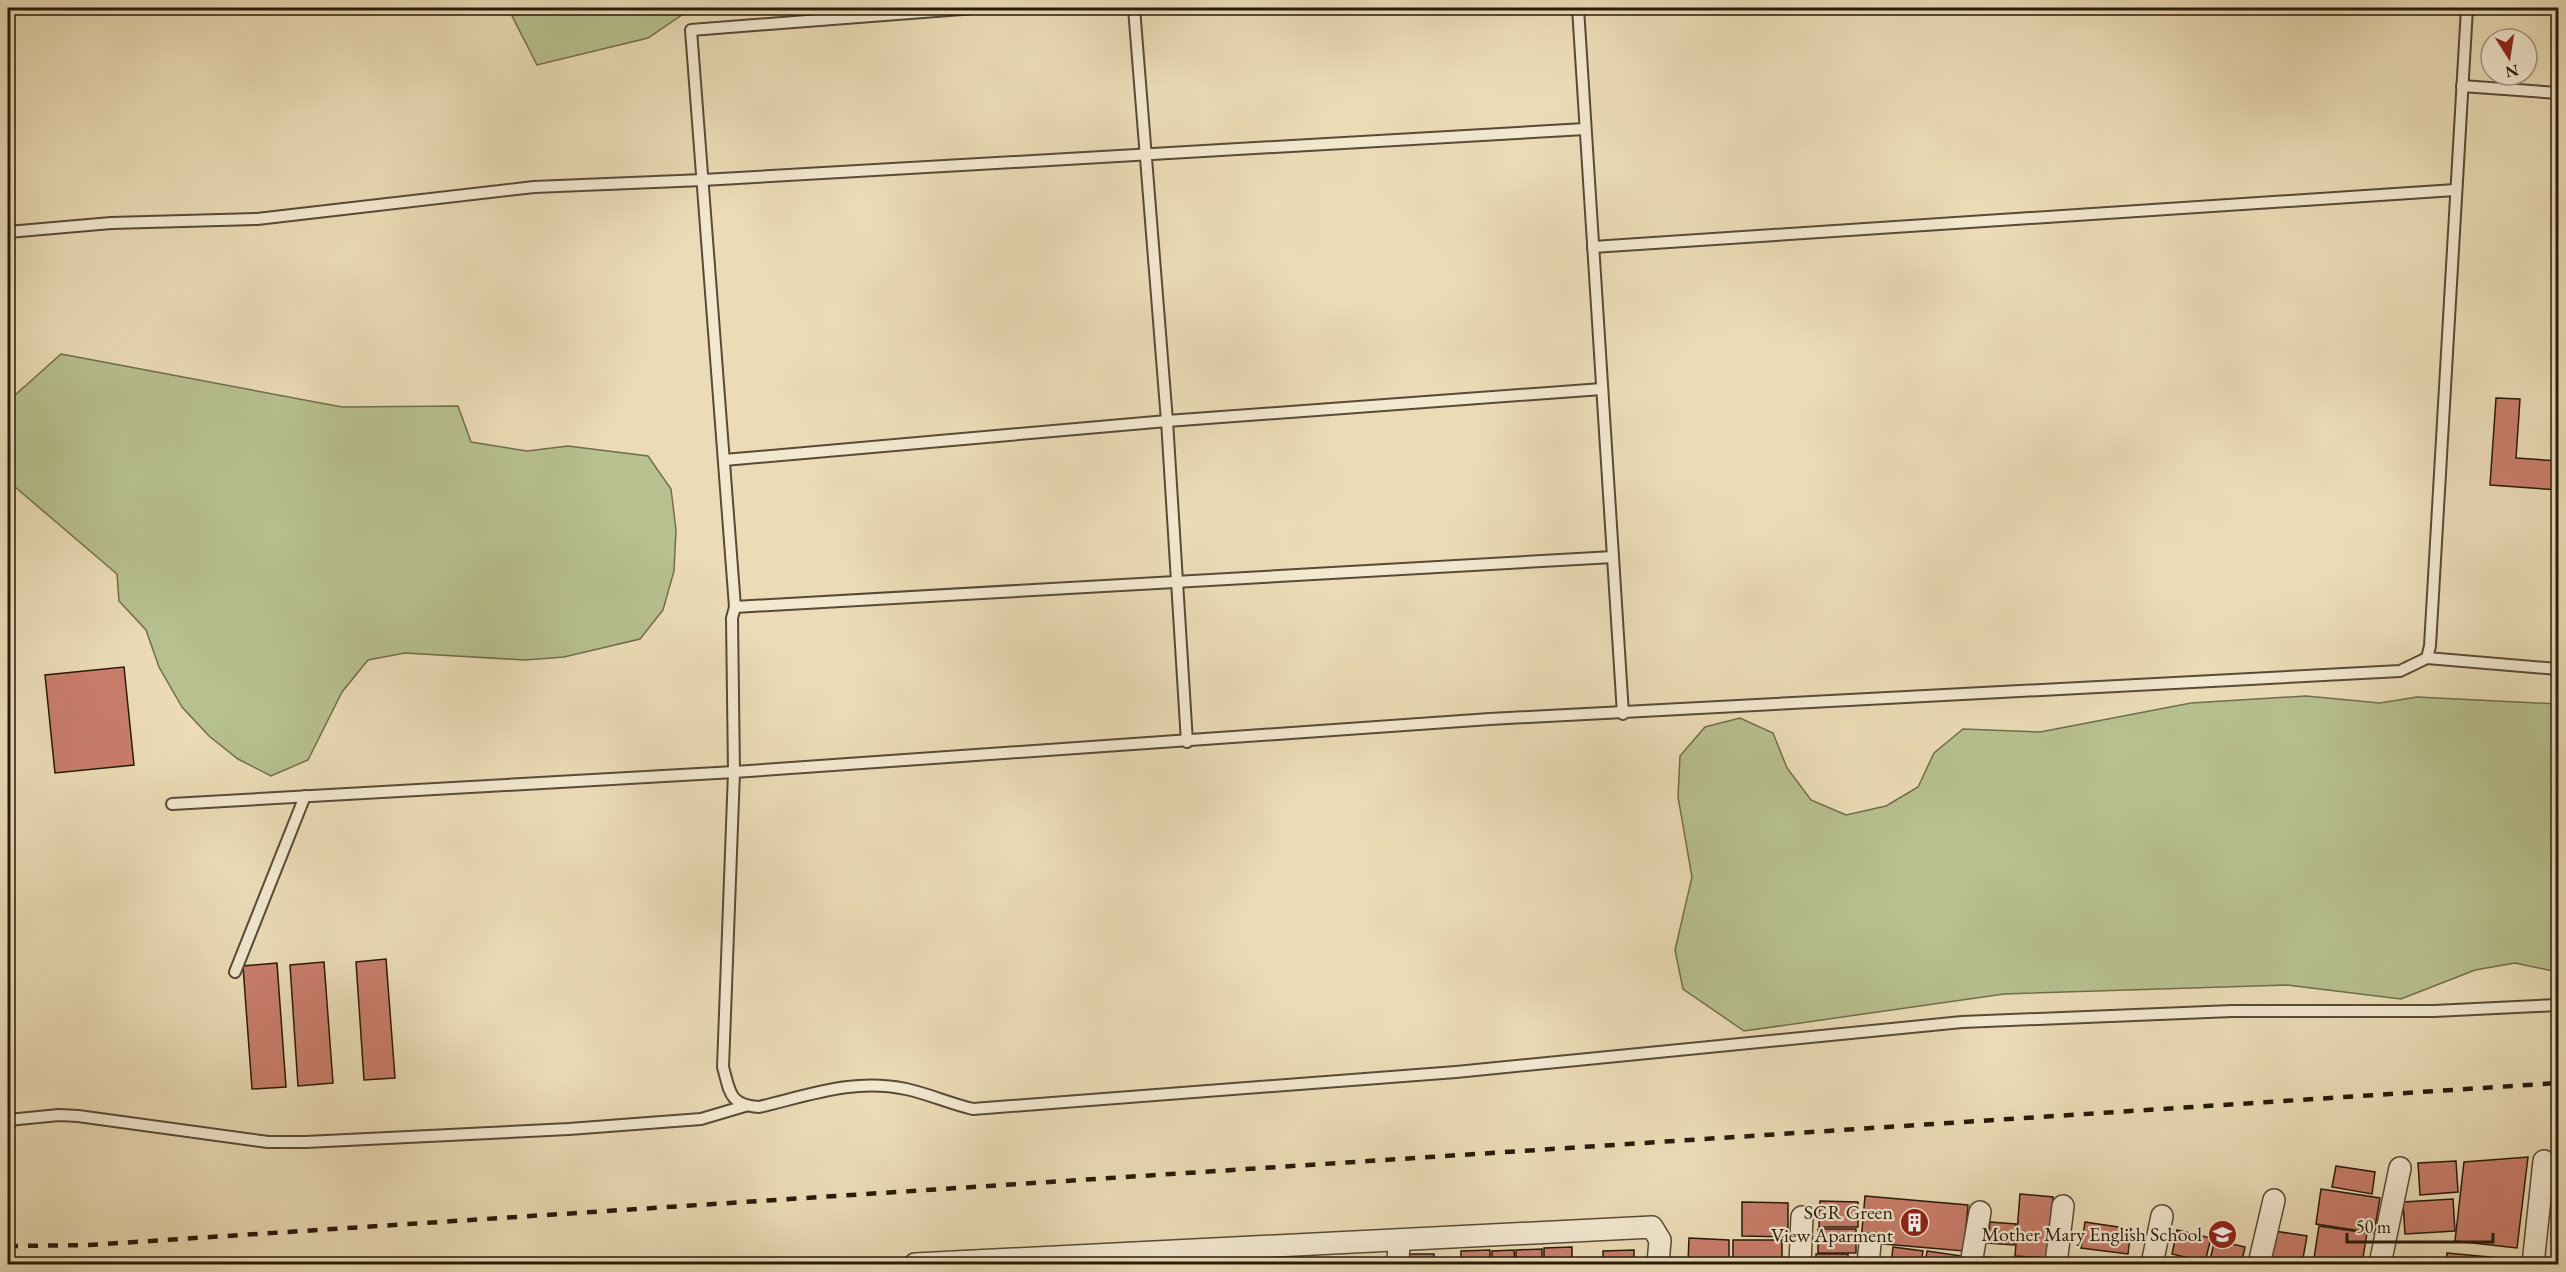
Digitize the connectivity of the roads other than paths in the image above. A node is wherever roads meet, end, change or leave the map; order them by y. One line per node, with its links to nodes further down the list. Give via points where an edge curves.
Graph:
1 (975, 8): 9 (lane, via 691,30)
2 (1134, 8): 8 (lane)
3 (1578, 8): 7 (lane)
4 (2467, 8): 5 (lane)
5 (2462, 86): 6 (lane); 10 (lane)
6 (2559, 93)
7 (1585, 129): 8 (lane); 12 (lane)
8 (1145, 155): 9 (lane); 14 (lane)
9 (703, 180): 11 (lane, via 534,187 257,219 111,223); 15 (lane)
10 (2455, 190): 12 (lane); 19 (lane)
11 (8, 232)
12 (1593, 247): 13 (lane)
13 (1602, 389): 14 (lane); 16 (lane)
14 (1167, 421): 15 (lane); 17 (lane)
15 (724, 460): 18 (lane)
16 (1612, 557): 17 (lane); 21 (lane)
17 (1177, 584): 18 (lane); 22 (lane)
18 (735, 607): 23 (lane)
19 (2427, 658): 20 (lane); 21 (lane, via 2400,671)
20 (2559, 669)
21 (1623, 714): 22 (lane, via 1490,719)
22 (1187, 742): 23 (lane)
23 (735, 772): 24 (lane); 28 (lane, via 723,1067 731,1095)
24 (305, 796): 25 (lane); 26 (lane)
25 (172, 804)
26 (235, 972)
27 (2559, 1005): 28 (lane, via 2433,1011 2232,1011 1962,1022 1456,1072 973,1109 904,1088 869,1084 845,1085 759,1107)
28 (746, 1106): 29 (lane, via 701,1119 306,1142 268,1142 78,1116)
29 (8, 1120)
30 (2544, 1161): 47 (street)
31 (2400, 1168): 46 (street)
32 (2274, 1200): 45 (street)
33 (2063, 1206): 43 (street)
34 (1980, 1212): 42 (street)
35 (2162, 1216): 44 (street)
36 (1802, 1217): 41 (street)
37 (1399, 1240): 38 (street); 39 (street); 40 (street, via 1652,1227 1660,1240)
38 (915, 1264)
39 (1398, 1264)
40 (1658, 1264)
41 (1800, 1264)
42 (1971, 1264)
43 (2056, 1264)
44 (2152, 1264)
45 (2259, 1264)
46 (2380, 1264)
47 (2534, 1264)

